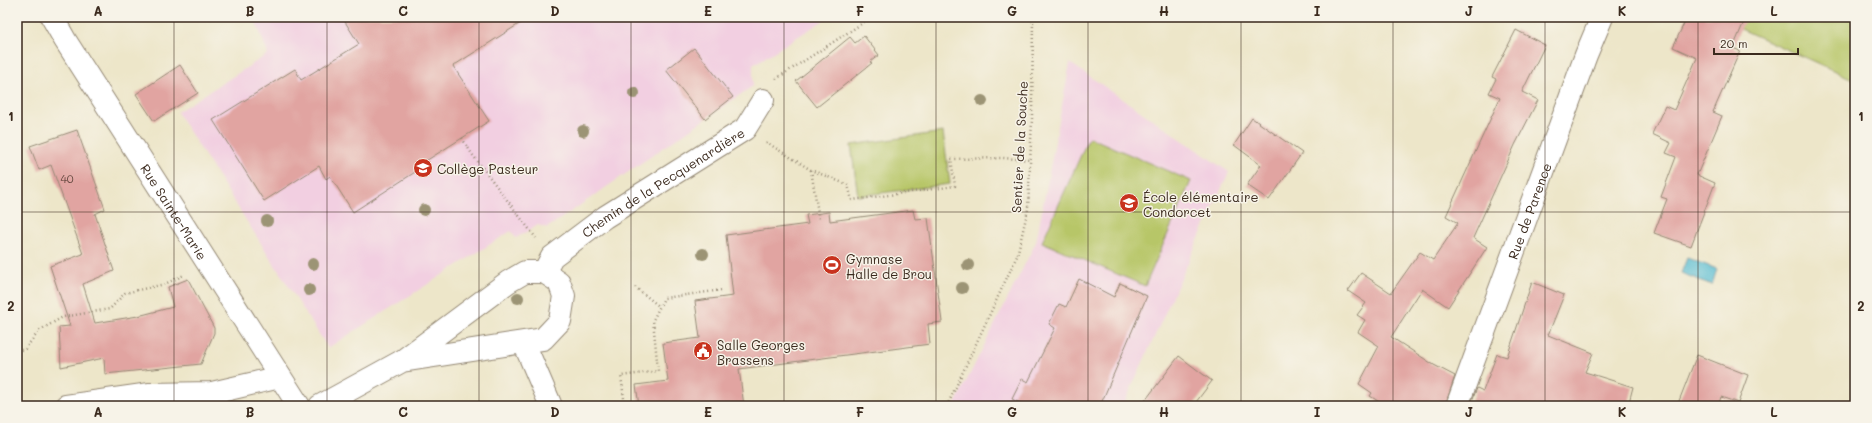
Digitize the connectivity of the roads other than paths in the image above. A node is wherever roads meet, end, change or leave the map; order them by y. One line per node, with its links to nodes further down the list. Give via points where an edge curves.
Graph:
1 (52, 17): 7 (street, Rue Sainte-Marie)
2 (1602, 17): 12 (street, Rue de Parence)
3 (763, 100): 4 (street, Chemin de la Pecquenardière, via 745,129 605,217)
4 (548, 264): 5 (street, via 564,296 560,321 543,339); 6 (street, via 525,272 508,282)
5 (524, 343): 6 (street); 11 (street)
6 (402, 361): 10 (street)
7 (280, 378): 8 (street, via 212,393 150,394); 9 (street, Rue Sainte-Marie)
8 (66, 406)
9 (299, 406)
10 (320, 406)
11 (551, 406)
12 (1457, 406)

